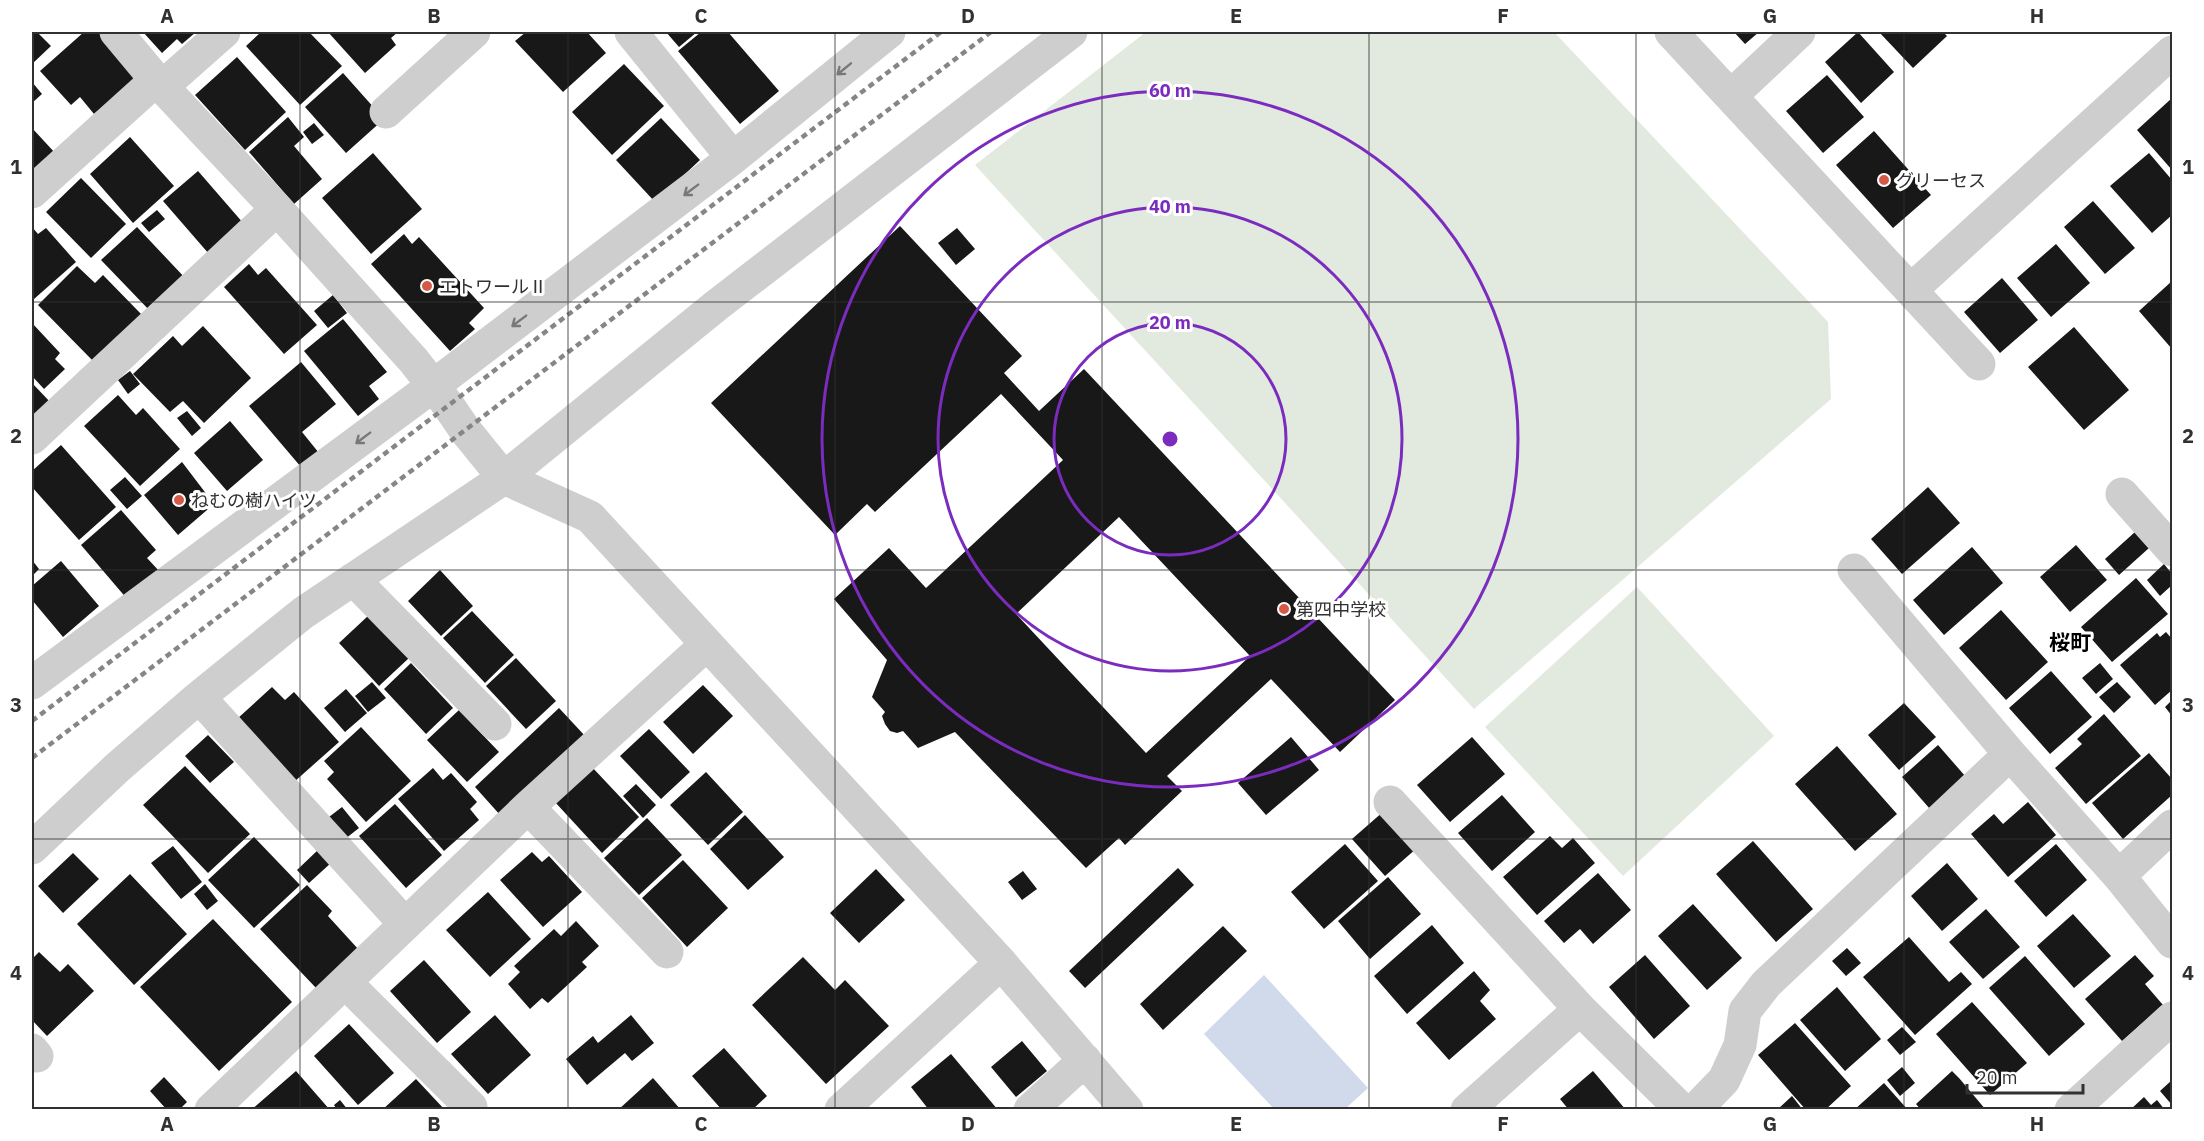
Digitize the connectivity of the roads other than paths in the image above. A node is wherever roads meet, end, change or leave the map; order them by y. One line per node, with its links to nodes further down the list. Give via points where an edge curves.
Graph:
1 (116, 32): 10 (street)
2 (224, 32): 10 (street)
3 (631, 32): 13 (street)
4 (889, 32): 13 (street, one-way to 13)
5 (1071, 32): 20 (street, via 717,305)
6 (1671, 32): 11 (street)
7 (1799, 32): 11 (street)
8 (460, 36): 12 (street)
9 (2172, 52): 16 (street)
10 (159, 83): 14 (street); 15 (street)
11 (1731, 96): 16 (street)
12 (386, 112)
13 (733, 158): 18 (street, one-way to 18)
14 (32, 192)
15 (277, 209): 18 (street); 19 (street)
16 (1911, 290): 17 (street)
17 (1979, 364)
18 (433, 386): 20 (street); 26 (street, one-way to 26)
19 (32, 438)
20 (504, 477): 24 (street); 25 (street, via 590,517)
21 (2122, 494): 22 (street)
22 (2172, 550)
23 (1854, 570): 29 (street)
24 (354, 579): 27 (street, via 303,613); 28 (street)
25 (707, 644): 31 (street); 38 (street)
26 (32, 683)
27 (199, 697): 33 (street, via 118,766); 35 (street)
28 (495, 724)
29 (2010, 754): 34 (street); 50 (street, via 1766,984 1745,1011 1740,1045 1724,1080)
30 (1390, 802): 40 (street)
31 (528, 807): 35 (street); 37 (street)
32 (2172, 826): 34 (street)
33 (32, 848)
34 (2119, 876): 36 (street)
35 (405, 924): 39 (street)
36 (2172, 942)
37 (668, 952)
38 (1000, 963): 42 (street); 45 (street)
39 (345, 982): 43 (street); 44 (street)
40 (1580, 1009): 48 (street); 49 (street)
41 (2172, 1018): 51 (street)
42 (1085, 1060): 46 (street); 47 (street)
43 (471, 1107)
44 (216, 1108)
45 (841, 1110)
46 (1030, 1110)
47 (1127, 1110)
48 (1467, 1110)
49 (1682, 1110)
50 (1695, 1110)
51 (2071, 1110)

